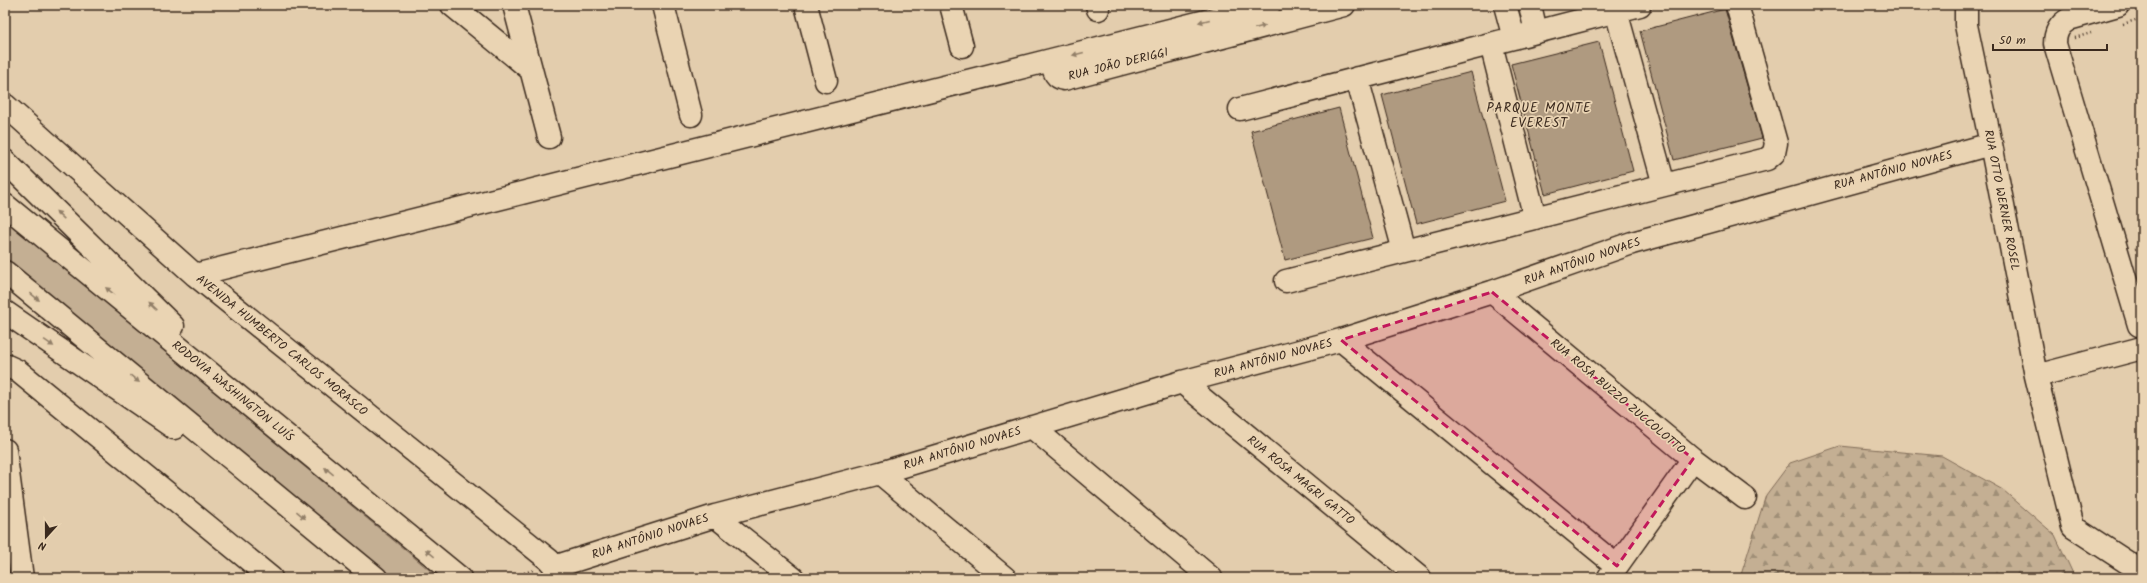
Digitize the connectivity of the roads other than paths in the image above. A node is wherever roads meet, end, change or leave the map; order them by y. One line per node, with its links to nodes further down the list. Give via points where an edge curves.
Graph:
1 (452, 5): 20 (main road)
2 (514, 5): 20 (main road)
3 (663, 5): 25 (main road)
4 (806, 5): 22 (main road)
5 (952, 5): 18 (main road)
6 (1269, 5): 19 (main road, RUA JOÃO DERIGGI, one-way to 19)
7 (1344, 5): 19 (main road, RUA JOÃO DERIGGI, one-way to 7, via 1054,74 1064,79)
8 (1505, 5): 16 (main road)
9 (1530, 5): 15 (main road)
10 (1640, 5): 13 (main road)
11 (1737, 5): 29 (main road, via 1776,143 1774,153 1766,159)
12 (2118, 5): 34 (main road, via 2069,19 2058,29 2055,44)
13 (1616, 11): 15 (main road); 29 (main road)
14 (1967, 12): 27 (main road, RUA OTTO WERNER ROSEL)
15 (1536, 32): 16 (main road)
16 (1514, 38): 17 (main road)
17 (1491, 44): 21 (main road); 31 (main road)
18 (962, 46)
19 (1051, 60): 35 (main road)
20 (530, 69): 26 (main road)
21 (1357, 78): 24 (main road); 32 (main road)
22 (826, 81)
23 (5, 105): 35 (main road, AVENIDA HUMBERTO CARLOS MORASCO)
24 (1240, 109)
25 (691, 115)
26 (549, 137)
27 (1991, 144): 37 (main road, RUA ANTÔNIO NOVAES, via 1632,243); 43 (main road, RUA OTTO WERNER ROSEL)
28 (5, 161): 45 (main road, one-way to 28)
29 (1664, 185): 31 (main road)
30 (5, 205): 45 (main road, RODOVIA WASHINGTON LUÍS, one-way to 30)
31 (1534, 218): 32 (main road)
32 (1404, 251): 36 (main road)
33 (5, 272): 51 (main road, one-way to 51)
34 (2133, 272): 39 (main road)
35 (195, 274): 53 (main road, AVENIDA HUMBERTO CARLOS MORASCO)
36 (1286, 281)
37 (1492, 292): 40 (main road, RUA ANTÔNIO NOVAES); 48 (main road, RUA ROSA BUZZO ZUCCOLOTTO)
38 (5, 312): 51 (main road, one-way to 51)
39 (2139, 325)
40 (1341, 340): 44 (main road, RUA ANTÔNIO NOVAES); 54 (main road)
41 (2142, 348): 43 (main road)
42 (5, 365): 57 (main road, via 18,371)
43 (2036, 376): 55 (main road, RUA OTTO WERNER ROSEL, via 2073,527)
44 (1182, 382): 46 (main road, RUA ANTÔNIO NOVAES); 63 (main road, RUA ROSA MAGRI GATTO)
45 (271, 422): 59 (main road, RODOVIA WASHINGTON LUÍS, one-way to 45)
46 (1032, 427): 49 (main road, RUA ANTÔNIO NOVAES); 62 (main road)
47 (5, 450): 56 (main road)
48 (1693, 459): 50 (main road, RUA ROSA BUZZO ZUCCOLOTTO); 54 (main road)
49 (880, 473): 52 (main road, RUA ANTÔNIO NOVAES); 61 (main road)
50 (1745, 498)
51 (282, 500): 58 (main road, one-way to 58)
52 (715, 516): 53 (main road, RUA ANTÔNIO NOVAES); 60 (main road)
53 (556, 568)
54 (1613, 572)
55 (2142, 572)
56 (22, 578)
57 (271, 578)
58 (376, 578)
59 (460, 578)
60 (793, 578)
61 (1005, 578)
62 (1211, 578)
63 (1420, 578)

